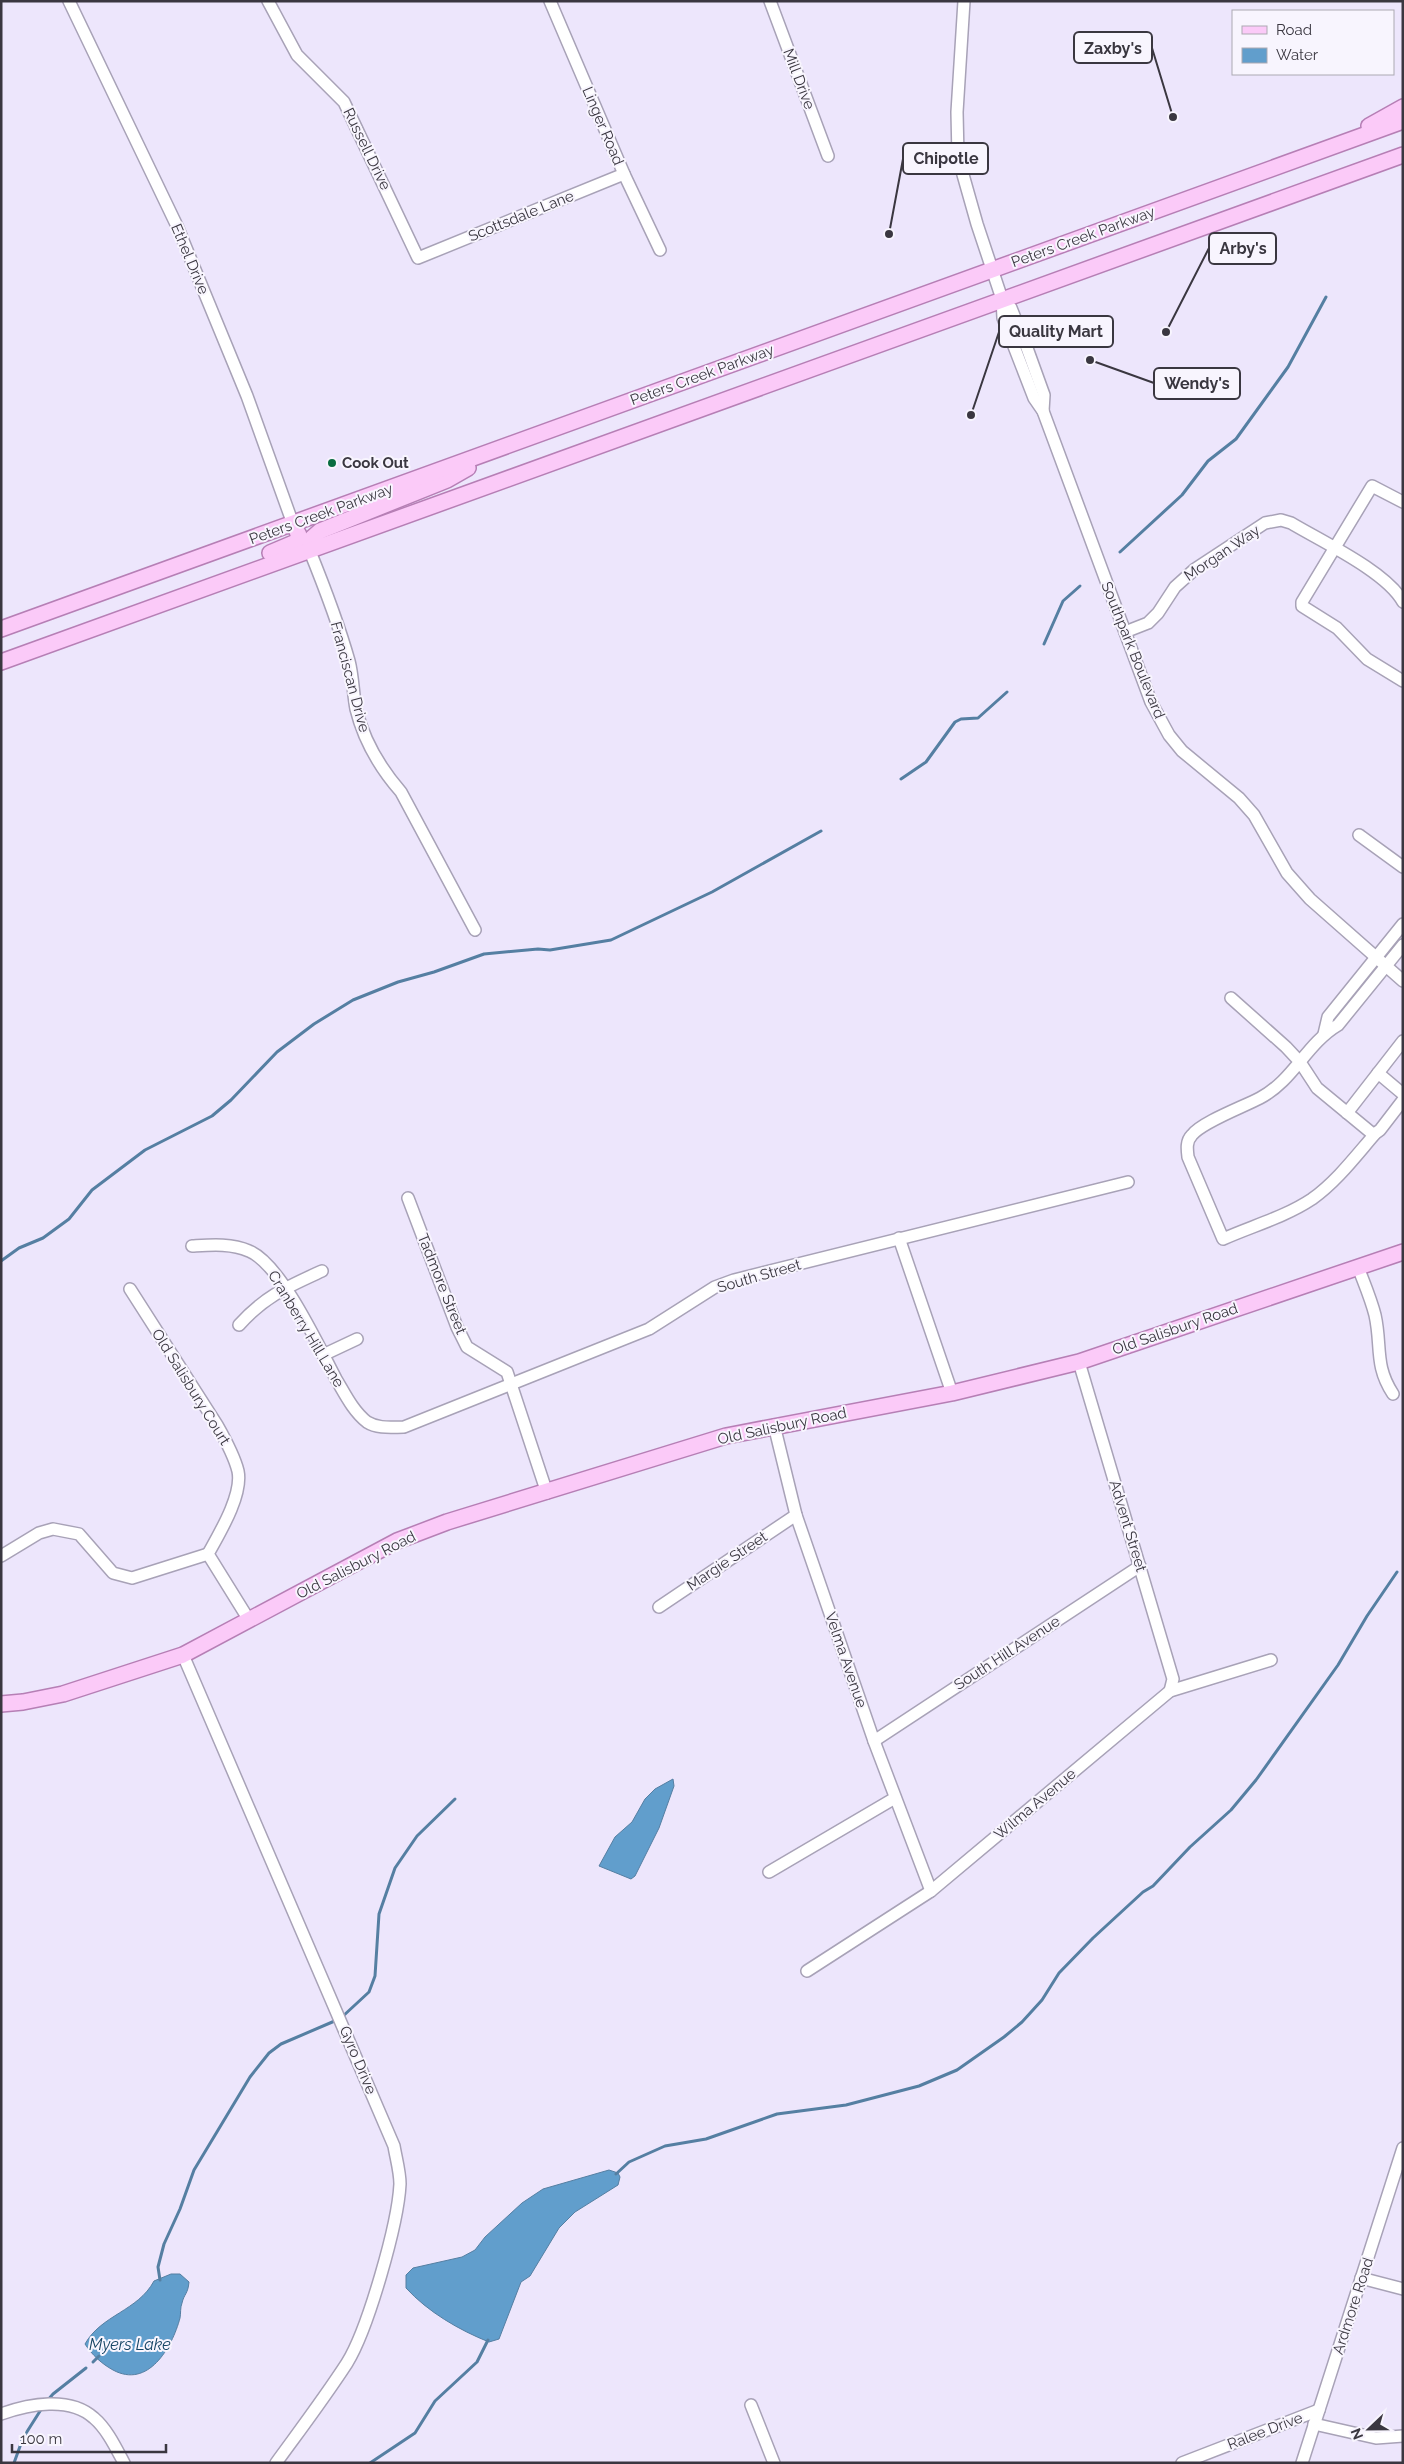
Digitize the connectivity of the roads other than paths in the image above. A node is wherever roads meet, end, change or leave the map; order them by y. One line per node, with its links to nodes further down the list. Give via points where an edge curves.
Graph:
1 (70, 1): 20 (street, Ethel Drive, via 100,70 177,226 247,396)
2 (268, 1): 15 (street, Russell Drive, via 297,55 344,102)
3 (550, 1): 13 (street, Linger Road)
4 (770, 1): 10 (street, Mill Drive)
5 (964, 1): 16 (street, Southpark Boulevard, via 957,112 958,157)
6 (1403, 107): 8 (main road)
7 (1403, 121): 8 (main road, Peters Creek Parkway)
8 (1330, 148): 16 (main road, Peters Creek Parkway)
9 (1403, 154): 12 (main road, Peters Creek Parkway)
10 (828, 156)
11 (1403, 161): 12 (main road)
12 (1365, 168): 17 (main road, Peters Creek Parkway)
13 (624, 174): 14 (street, Linger Road); 15 (street, Scottsdale Lane)
14 (660, 250)
15 (418, 258)
16 (992, 270): 17 (street, Southpark Boulevard); 18 (main road, Peters Creek Parkway)
17 (1002, 299): 22 (main road, Peters Creek Parkway); 26 (street, Southpark Boulevard, via 1011,308 1027,348 1044,395 1044,411)
18 (478, 457): 20 (main road, Peters Creek Parkway); 22 (main road, via 466,471 447,480 320,531 312,538)
19 (1403, 502): 21 (street, via 1372,486)
20 (293, 524): 24 (main road, via 299,535 296,542 180,589); 25 (main road, Peters Creek Parkway)
21 (1334, 548): 23 (street, Morgan Way, via 1387,582); 26 (street, Morgan Way, via 1291,523 1281,520 1265,524 1181,580 1148,623); 28 (street, via 1302,606 1337,628 1367,659)
22 (309, 549): 24 (main road, Peters Creek Parkway); 32 (street, Franciscan Drive, via 330,600 349,663 356,709 370,749 385,774 402,792)
23 (1402, 599)
24 (171, 602): 27 (main road, Peters Creek Parkway)
25 (1, 629)
26 (1125, 632): 34 (street, Southpark Boulevard, via 1151,702 1169,735 1182,751 1239,798 1258,822 1287,872 1310,899)
27 (1, 662)
28 (1403, 681)
29 (1359, 834): 30 (street)
30 (1403, 866)
31 (1403, 924): 34 (street)
32 (475, 930)
33 (1403, 945): 35 (street)
34 (1375, 958): 35 (street, Southpark Boulevard); 38 (street, via 1328,1017)
35 (1385, 967): 36 (street, Southpark Boulevard); 38 (street, via 1338,1025)
36 (1403, 981)
37 (1231, 998): 40 (street)
38 (1324, 1034): 40 (street)
39 (1403, 1041): 41 (street)
40 (1300, 1062): 44 (street, via 1317,1088); 45 (street, via 1268,1093 1203,1126 1189,1139 1188,1157 1223,1238 1312,1199 1339,1175)
41 (1378, 1073): 42 (street); 44 (street)
42 (1403, 1094)
43 (1403, 1100): 45 (street)
44 (1347, 1113): 45 (street)
45 (1373, 1135)
46 (1128, 1182): 48 (street, South Street)
47 (408, 1198): 59 (street, Tadmore Street, via 467,1347 507,1372)
48 (900, 1238): 59 (street, South Street, via 725,1284 649,1329); 60 (street)
49 (192, 1246): 53 (street, Cranberry Hill Lane, via 224,1245 248,1250 271,1267)
50 (1403, 1252): 51 (main road, Old Salisbury Road)
51 (1358, 1267): 58 (main road, Old Salisbury Road); 61 (street, via 1375,1314 1384,1380)
52 (322, 1271): 53 (street)
53 (285, 1288): 55 (street, via 256,1305); 57 (street, Cranberry Hill Lane)
54 (130, 1289): 66 (street, Old Salisbury Court, via 217,1425 238,1472 233,1509)
55 (239, 1325)
56 (357, 1339): 57 (street)
57 (323, 1356): 63 (street, Cranberry Hill Lane, via 351,1405 368,1422)
58 (1079, 1362): 60 (main road, Old Salisbury Road); 68 (street, Advent Street)
59 (513, 1384): 63 (street, South Street, via 404,1426); 64 (street, Tadmore Street, via 518,1409)
60 (952, 1393): 62 (main road, Old Salisbury Road)
61 (1393, 1394)
62 (774, 1426): 64 (main road, Old Salisbury Road, via 726,1436); 65 (street, Velma Avenue)
63 (380, 1427)
64 (547, 1493): 70 (main road, Old Salisbury Road, via 447,1522 397,1541)
65 (796, 1515): 69 (street, Margie Street); 75 (street, Velma Avenue)
66 (208, 1554): 67 (street, via 132,1578 113,1573 79,1534 53,1529); 70 (street)
67 (1, 1556)
68 (1140, 1566): 73 (street, Advent Street, via 1173,1679); 75 (street, South Hill Avenue)
69 (659, 1607)
70 (249, 1620): 71 (main road, Old Salisbury Road)
71 (183, 1655): 74 (main road, Old Salisbury Road, via 63,1694); 89 (street, Gyro Drive, via 394,2146 400,2183 379,2278 348,2361)
72 (1271, 1660): 73 (street, Wilma Avenue)
73 (1170, 1691): 78 (street, Wilma Avenue)
74 (1, 1704)
75 (874, 1741): 76 (street, Velma Avenue)
76 (895, 1798): 77 (street); 78 (street, Velma Avenue)
77 (769, 1872)
78 (931, 1891): 79 (street, Wilma Avenue)
79 (807, 1970)
80 (1403, 2148): 81 (street, Ardmore Road)
81 (1361, 2278): 82 (street); 84 (street, Ardmore Road)
82 (1403, 2289)
83 (751, 2405): 90 (street)
84 (1319, 2410): 86 (street, Ardmore Road); 91 (street, Ralee Drive)
85 (1, 2414): 88 (street, via 28,2405 56,2404 78,2408 100,2425)
86 (1314, 2424): 87 (street, via 1376,2438); 92 (street, Ardmore Road)
87 (1403, 2436)
88 (124, 2463)
89 (276, 2463)
90 (774, 2463)
91 (1182, 2463)
92 (1302, 2463)

